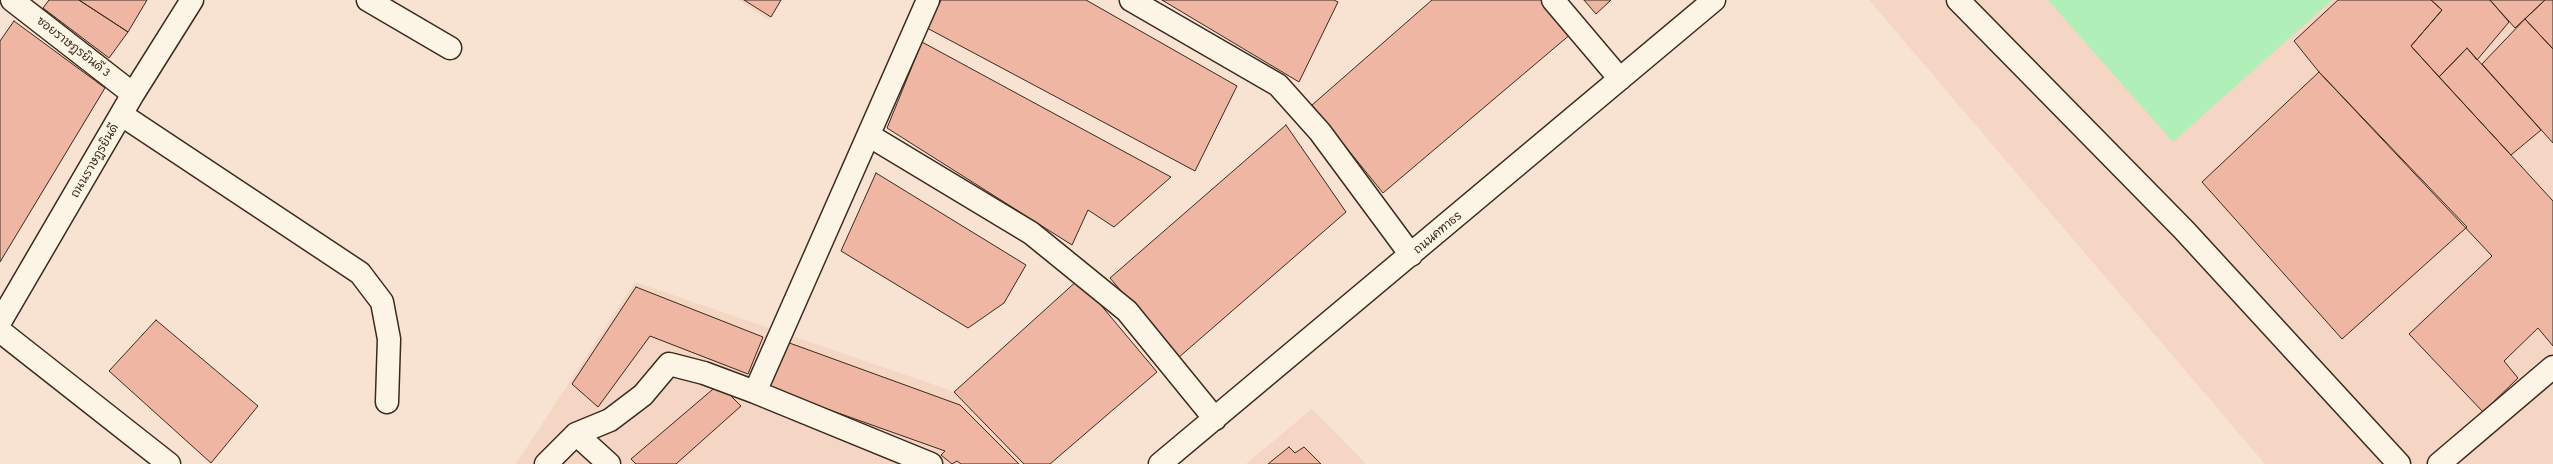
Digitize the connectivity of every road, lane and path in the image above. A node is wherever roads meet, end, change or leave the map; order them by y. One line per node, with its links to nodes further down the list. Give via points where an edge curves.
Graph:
1 (12, 0): 11 (street, ซอยราษฎรยินดี 3)
2 (192, 0): 11 (street, ถนนราษฎรยินดี)
3 (368, 0): 9 (street)
4 (928, 0): 13 (street)
5 (1131, 0): 14 (street, via 1278,85 1320,132)
6 (1553, 0): 10 (street)
7 (1714, 0): 10 (street, ถนนคฑาธร)
8 (1958, 0): 26 (street, via 2184,230)
9 (450, 48)
10 (1620, 80): 14 (street, ถนนคฑาธร)
11 (133, 94): 12 (street, ถนนราษฎรยินดี)
12 (122, 115): 15 (street, ถนนราษฎรยินดี); 18 (street, via 360,273 382,302 389,339)
13 (870, 136): 17 (street); 19 (street, via 1037,237 1127,311)
14 (1411, 255): 19 (street, ถนนคฑาธร)
15 (1, 319): 21 (street)
16 (2553, 367): 27 (street)
17 (755, 392): 20 (street, via 704,373 669,364 643,395 610,420); 24 (street)
18 (387, 402)
19 (1215, 419): 25 (street, ถนนคฑาธร)
20 (576, 434): 22 (street); 23 (street)
21 (169, 464)
22 (546, 464)
23 (609, 464)
24 (931, 464)
25 (1160, 464)
26 (2399, 464)
27 (2439, 464)

